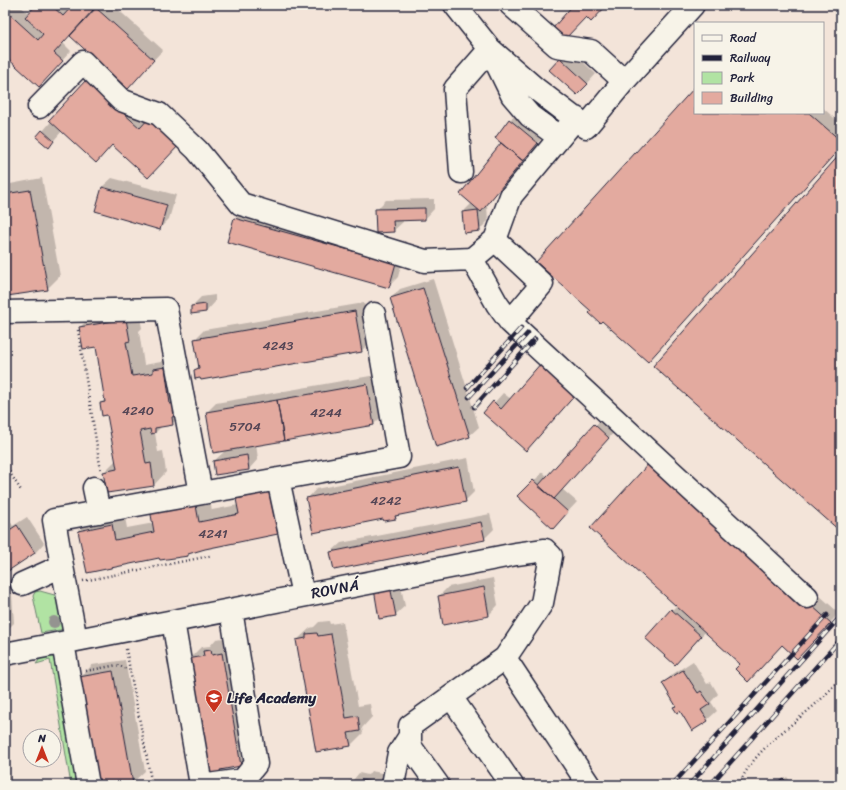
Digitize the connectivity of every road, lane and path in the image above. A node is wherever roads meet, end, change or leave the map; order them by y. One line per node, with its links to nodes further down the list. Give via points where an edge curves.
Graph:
1 (126, 5): 5 (path)
2 (455, 5): 6 (street)
3 (511, 5): 7 (street, via 557,46 591,51)
4 (693, 5): 7 (street)
5 (136, 6)
6 (490, 49): 9 (street, via 536,89); 10 (street, via 512,95 530,116); 11 (street, via 455,88)
7 (624, 81): 9 (street, via 586,127)
8 (39, 107): 13 (street, via 83,62 121,100 159,114 197,150 241,204 425,261)
9 (576, 118): 10 (street)
10 (559, 137): 12 (street, via 511,196)
11 (461, 172)
12 (495, 240): 13 (street); 16 (street, via 542,284)
13 (472, 259): 16 (street)
14 (5, 312): 22 (street, via 166,309)
15 (374, 314): 19 (street, via 399,457)
16 (510, 322): 29 (street)
17 (76, 324): 20 (path)
18 (5, 465): 21 (path)
19 (278, 479): 22 (street); 28 (street)
20 (98, 482): 23 (street)
21 (22, 492)
22 (201, 493): 23 (street)
23 (99, 512): 25 (street, via 54,520)
24 (210, 556): 26 (path)
25 (62, 566): 27 (street); 33 (street)
26 (78, 582)
27 (22, 584)
28 (303, 595): 30 (street, ROVNÁ); 35 (street, ROVNÁ, via 545,550 550,556 542,603)
29 (807, 597)
30 (231, 610): 31 (street, ROVNÁ); 41 (street, via 256,764 242,780)
31 (173, 621): 32 (street, ROVNÁ); 44 (street)
32 (122, 631): 33 (street, ROVNÁ); 36 (path)
33 (70, 641): 34 (street, ROVNÁ); 37 (street)
34 (5, 654)
35 (505, 658): 39 (street, ROVNÁ); 48 (street)
36 (130, 670): 37 (path, via 117,665); 43 (path)
37 (69, 674): 42 (street)
38 (841, 676): 49 (path, via 819,701 776,737 748,769)
39 (451, 697): 40 (street, ROVNÁ, via 410,726); 47 (street)
40 (410, 736): 45 (street, via 399,753); 46 (street, via 410,746)
41 (221, 784)
42 (88, 785)
43 (152, 785)
44 (201, 785)
45 (393, 785)
46 (438, 785)
47 (512, 785)
48 (589, 785)
49 (739, 785)

